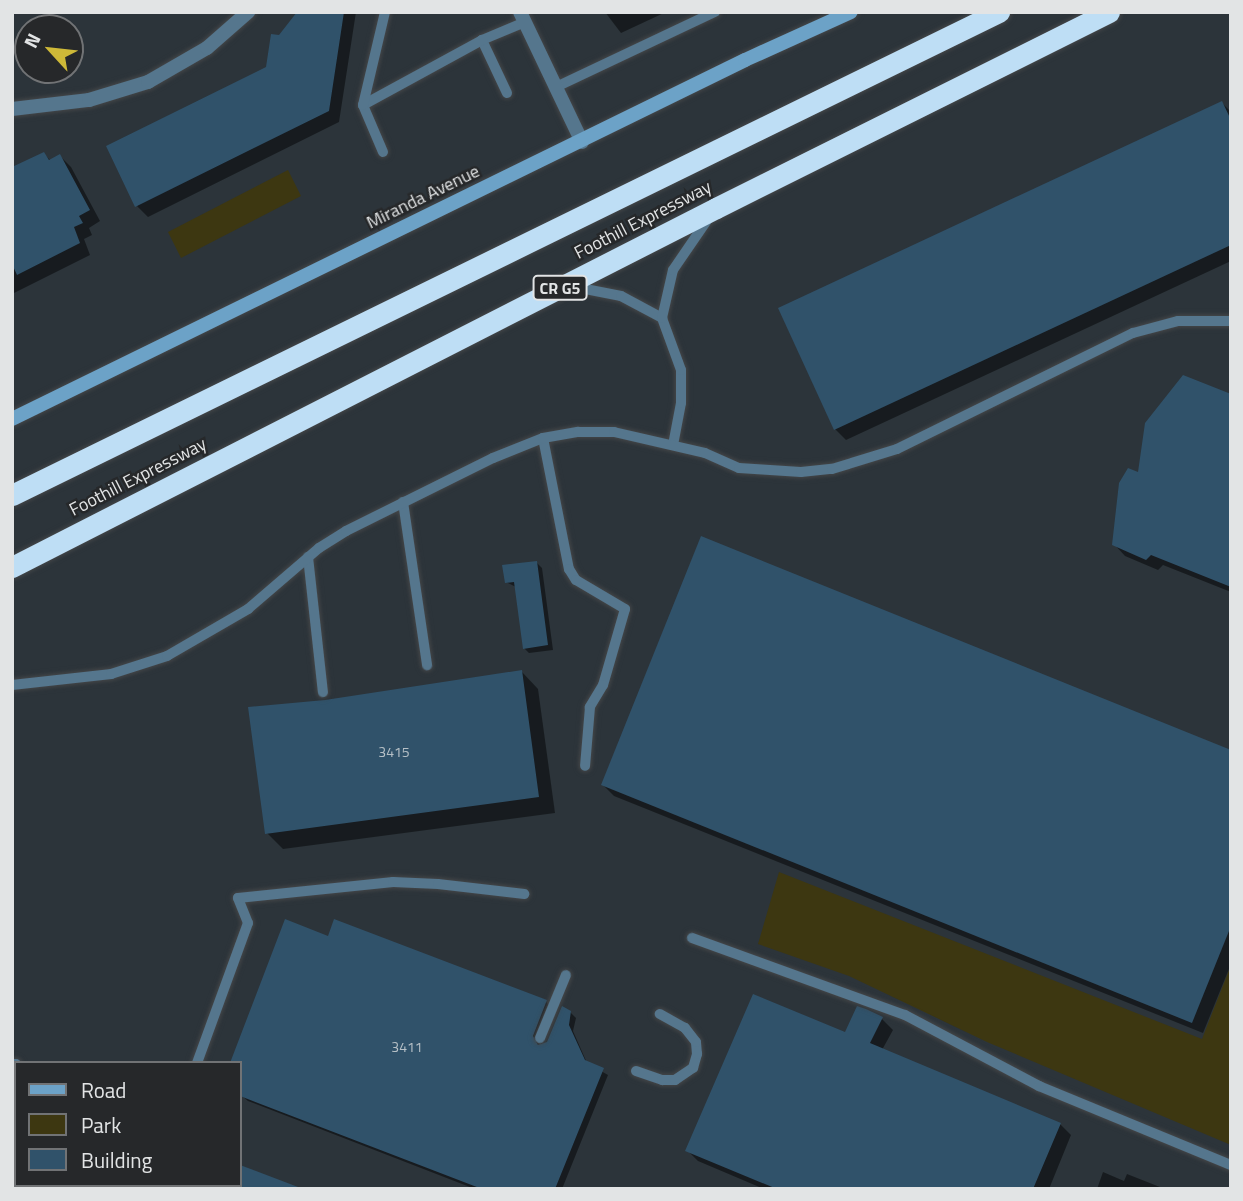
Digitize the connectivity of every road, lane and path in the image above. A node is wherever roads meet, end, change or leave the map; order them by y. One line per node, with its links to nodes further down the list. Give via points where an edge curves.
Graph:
1 (248, 12): 12 (street, via 207,48 148,82 89,100)
2 (385, 12): 11 (lane)
3 (715, 12): 9 (lane)
4 (851, 12): 13 (street, Miranda Avenue)
5 (999, 12): 22 (highway, Foothill Expressway)
6 (1110, 12): 15 (highway, Foothill Expressway / CR G5)
7 (522, 17): 8 (lane); 9 (street)
8 (482, 40): 10 (lane); 11 (lane)
9 (556, 88): 13 (street)
10 (507, 93)
11 (363, 105): 14 (lane)
12 (12, 109)
13 (582, 142): 19 (street, Miranda Avenue)
14 (383, 152)
15 (716, 208): 16 (highway, Foothill Expressway / CR G5); 17 (lane, via 673,270)
16 (565, 285): 17 (lane, via 621,296); 25 (highway, Foothill Expressway / CR G5)
17 (662, 318): 21 (lane, via 681,370 681,403)
18 (1231, 321): 21 (lane, via 1178,321 1133,333 897,449 832,469 739,468)
19 (12, 419)
20 (543, 438): 21 (lane, via 614,432); 23 (lane); 29 (lane, via 569,569 576,580 625,610 603,685 590,707)
21 (673, 445)
22 (12, 495)
23 (403, 502): 24 (lane); 26 (lane)
24 (308, 557): 27 (lane, via 248,609 167,656 111,674); 28 (lane)
25 (12, 567)
26 (427, 665)
27 (12, 685)
28 (323, 692)
29 (585, 765)
30 (524, 894): 35 (lane, via 393,882 238,898 248,923)
31 (692, 939): 37 (lane, via 905,1015 1039,1086)
32 (566, 975): 34 (lane)
33 (660, 1014): 36 (lane, via 685,1028 696,1042 692,1068 675,1080)
34 (540, 1038)
35 (198, 1061)
36 (636, 1071)
37 (1231, 1165)

